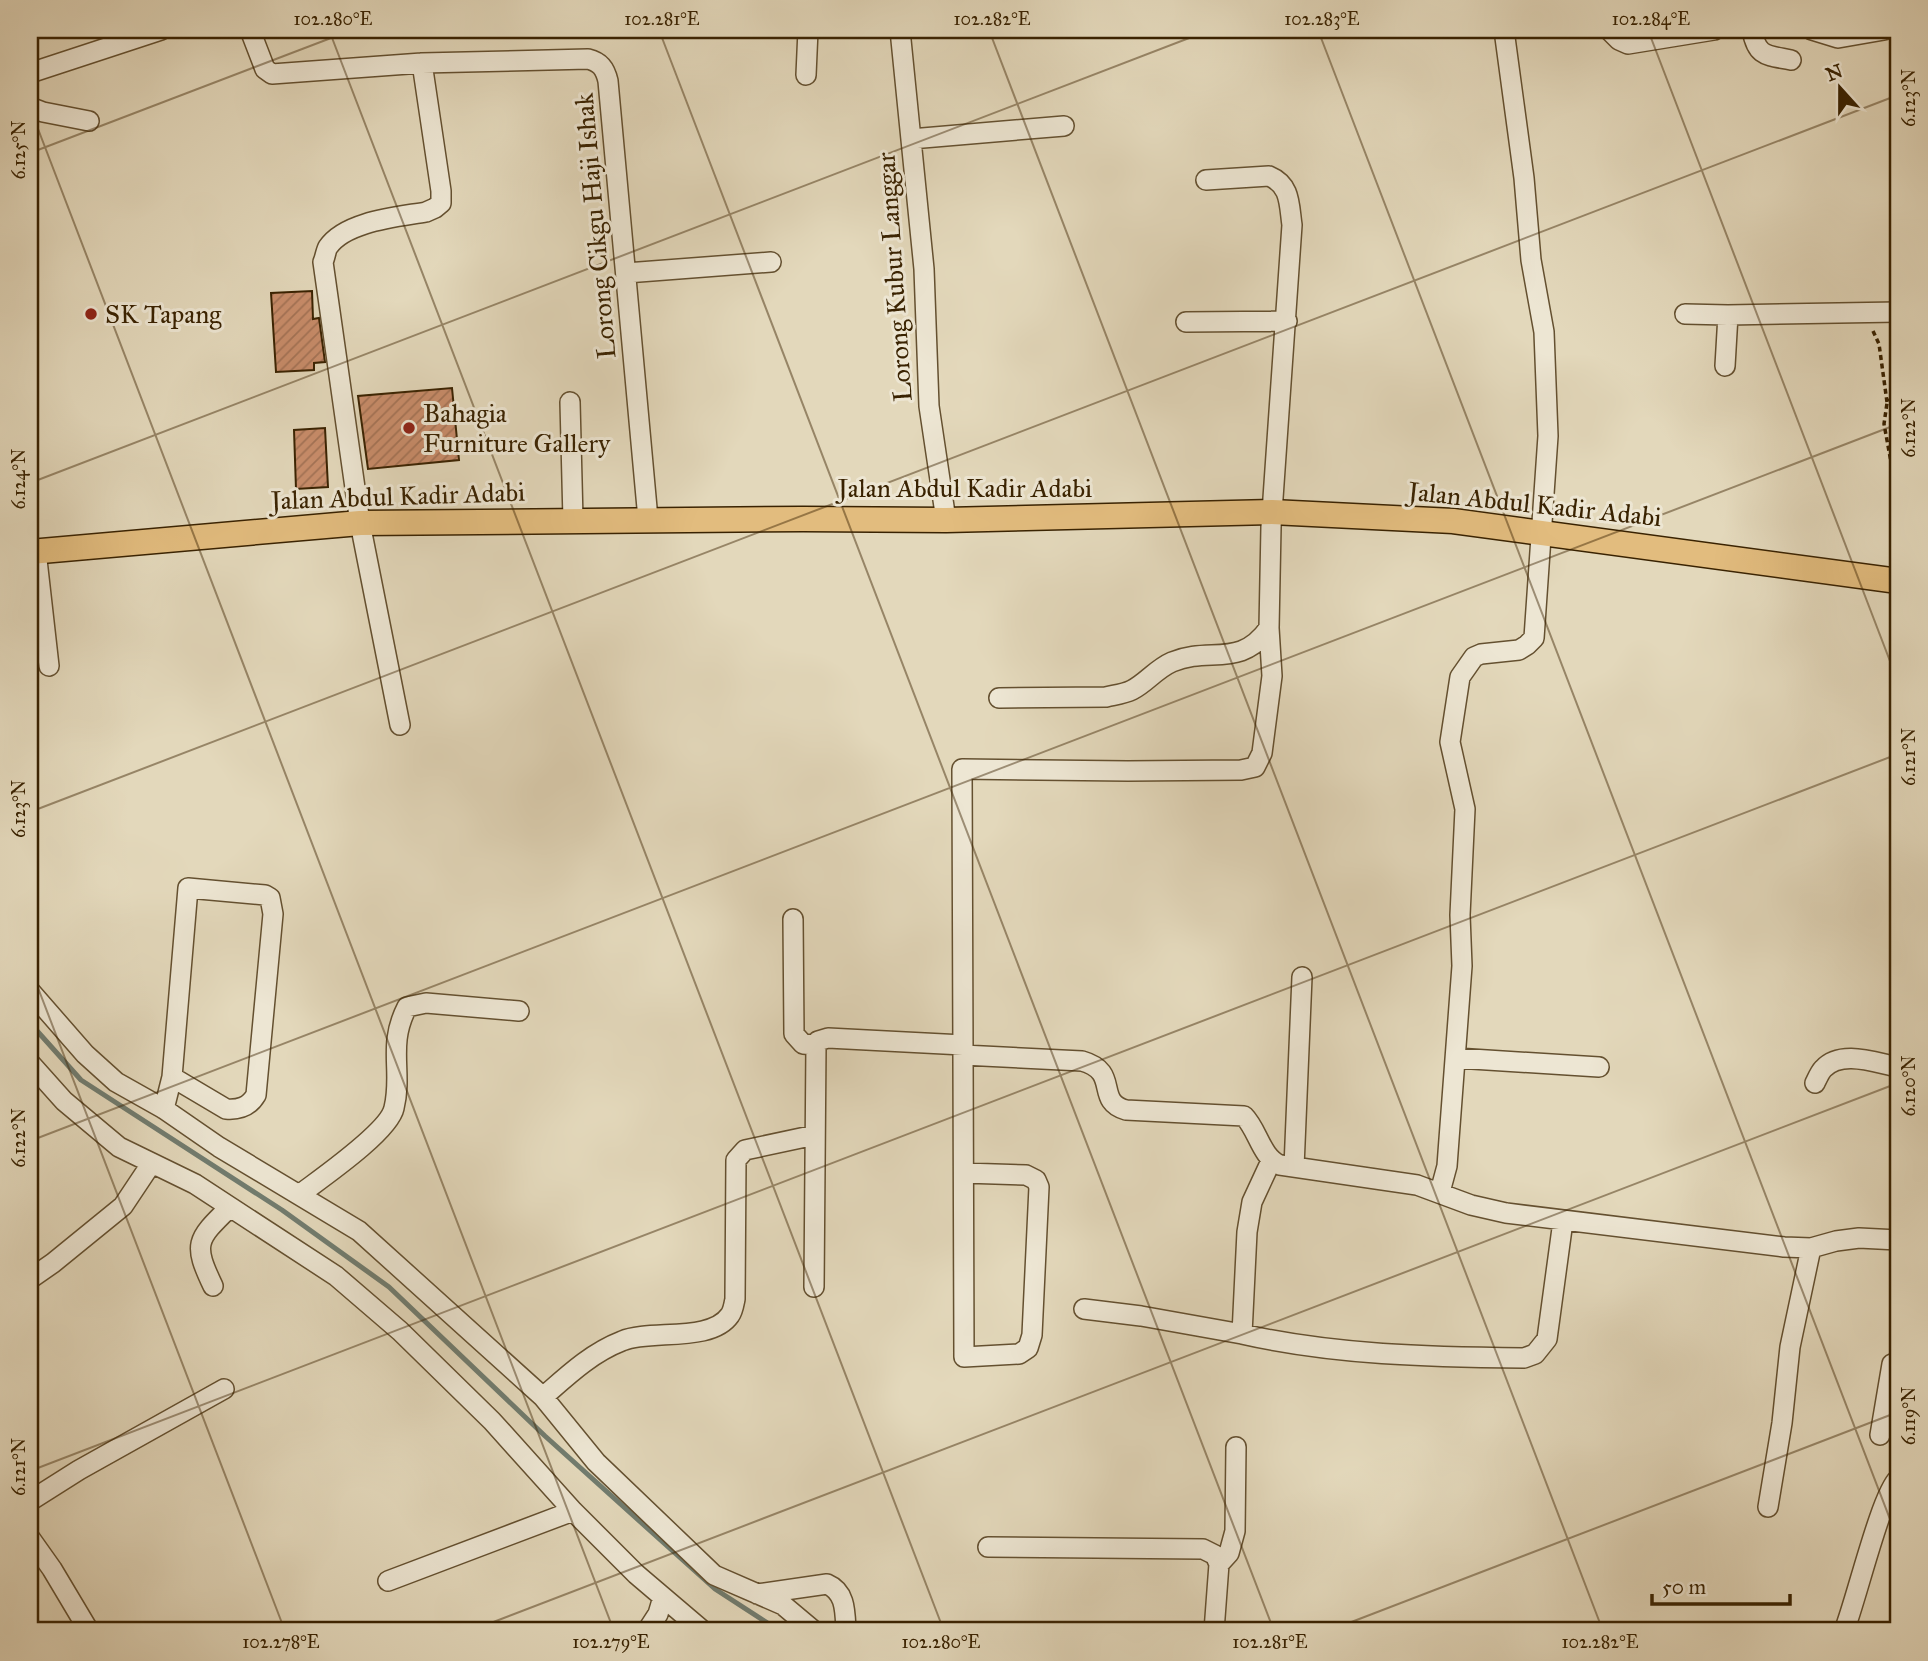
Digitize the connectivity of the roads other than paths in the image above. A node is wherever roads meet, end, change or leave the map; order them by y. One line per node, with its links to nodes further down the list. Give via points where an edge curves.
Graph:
1 (162, 30): 13 (street)
2 (250, 30): 12 (street, via 265,69 272,74)
3 (808, 30): 14 (street)
4 (900, 30): 18 (street, Lorong Kubur Langgar)
5 (1504, 30): 34 (street, via 1544,332 1548,436)
6 (1609, 30): 7 (street, via 1628,44)
7 (1714, 30)
8 (1752, 30): 11 (street, via 1754,43 1763,54)
9 (1812, 30): 10 (street, via 1838,38)
10 (1884, 30)
11 (1791, 60)
12 (422, 63): 21 (street, Lorong Cikgu Haji Ishak, via 587,59 603,66); 33 (street, via 441,203 426,212 365,224 342,234 328,247 323,262)
13 (30, 73)
14 (806, 75)
15 (30, 107): 16 (street)
16 (89, 121)
17 (1064, 126): 18 (street)
18 (911, 139): 32 (street, Lorong Kubur Langgar, via 924,269 929,406)
19 (1206, 180): 26 (street, via 1269,176 1288,191 1292,225)
20 (771, 262): 21 (street)
21 (626, 273): 30 (street, Lorong Cikgu Haji Ishak)
22 (1898, 312): 24 (street)
23 (1685, 314): 24 (street)
24 (1728, 315): 27 (street)
25 (1186, 321): 26 (street)
26 (1287, 321): 29 (street)
27 (1725, 366)
28 (570, 402): 31 (street)
29 (1272, 512): 32 (main road, Jalan Abdul Kadir Adabi); 34 (main road, Jalan Abdul Kadir Adabi, via 1454,521); 37 (street)
30 (648, 519): 31 (main road, Jalan Abdul Kadir Adabi); 32 (main road, Jalan Abdul Kadir Adabi)
31 (573, 520): 33 (main road, Jalan Abdul Kadir Adabi)
32 (946, 520)
33 (360, 523): 35 (main road, Jalan Abdul Kadir Adabi); 40 (street)
34 (1543, 531): 36 (main road, Jalan Abdul Kadir Adabi); 47 (street, via 1534,638 1518,650 1474,657 1460,677 1450,742 1465,809)
35 (33, 552): 38 (street)
36 (1895, 580)
37 (1269, 628): 39 (street, via 1253,647 1240,653 1172,662 1134,690 1120,694); 46 (street, via 1272,676 1262,752 1255,767 962,769)
38 (48, 666)
39 (999, 698)
40 (400, 725)
41 (793, 919): 45 (street, via 794,1034 803,1044)
42 (1302, 977): 57 (street)
43 (30, 991): 53 (street, via 116,1083)
44 (519, 1011): 60 (street, via 426,1003 407,1007 395,1046 396,1096 391,1118)
45 (816, 1045): 46 (street, via 828,1038); 54 (street)
46 (963, 1050): 55 (street, via 1097,1066 1110,1099 1126,1110 1244,1116); 58 (street)
47 (1456, 1058): 50 (street); 59 (street, via 1447,1166)
48 (30, 1063): 56 (street, via 64,1101 119,1147)
49 (1898, 1067): 52 (street, via 1847,1058 1823,1068)
50 (1599, 1068)
51 (172, 1077): 51 (street, via 188,888 265,895 272,901 273,914 260,1072 252,1103 226,1109); 53 (street)
52 (1815, 1083)
53 (164, 1109): 60 (street)
54 (815, 1135): 67 (street); 72 (street, via 745,1150 736,1160 735,1299 730,1315 716,1326 694,1333 624,1339 575,1368)
55 (1271, 1161): 57 (street); 69 (street, via 1252,1202 1247,1231)
56 (151, 1164): 61 (street, via 195,1184); 65 (street, via 123,1206)
57 (1294, 1167): 59 (street)
58 (964, 1173): 58 (street, via 964,1357 1019,1354 1028,1348 1032,1335 1040,1195 1036,1180 1026,1175)
59 (1440, 1192): 62 (street, via 1471,1205)
60 (299, 1195): 72 (street, via 359,1231)
61 (229, 1208): 66 (street, via 204,1233 200,1244); 78 (street, via 336,1276 400,1331 492,1421)
62 (1563, 1222): 64 (street); 69 (street, via 1547,1339 1535,1354 1524,1358 1373,1353)
63 (1898, 1240): 64 (street, via 1848,1239)
64 (1811, 1248): 77 (street, via 1790,1347)
65 (30, 1279)
66 (214, 1286)
67 (814, 1287)
68 (1084, 1309): 69 (street)
69 (1242, 1334)
70 (1892, 1364): 73 (street)
71 (224, 1389): 76 (street)
72 (543, 1397): 83 (street, via 596,1462 714,1575)
73 (1880, 1435)
74 (1236, 1447): 81 (street, via 1235,1531 1230,1553)
75 (1898, 1479): 91 (street, via 1887,1497)
76 (30, 1501)
77 (1768, 1507)
78 (573, 1511): 82 (street); 84 (street)
79 (30, 1538): 85 (street)
80 (988, 1546): 81 (street, via 1203,1549 1215,1555)
81 (1219, 1564): 90 (street)
82 (388, 1581)
83 (756, 1594): 88 (street, via 783,1605); 89 (street, via 827,1584 841,1593)
84 (663, 1597): 86 (street); 87 (street)
85 (89, 1631)
86 (647, 1631)
87 (703, 1631)
88 (814, 1631)
89 (846, 1631)
90 (1214, 1631)
91 (1844, 1631)

